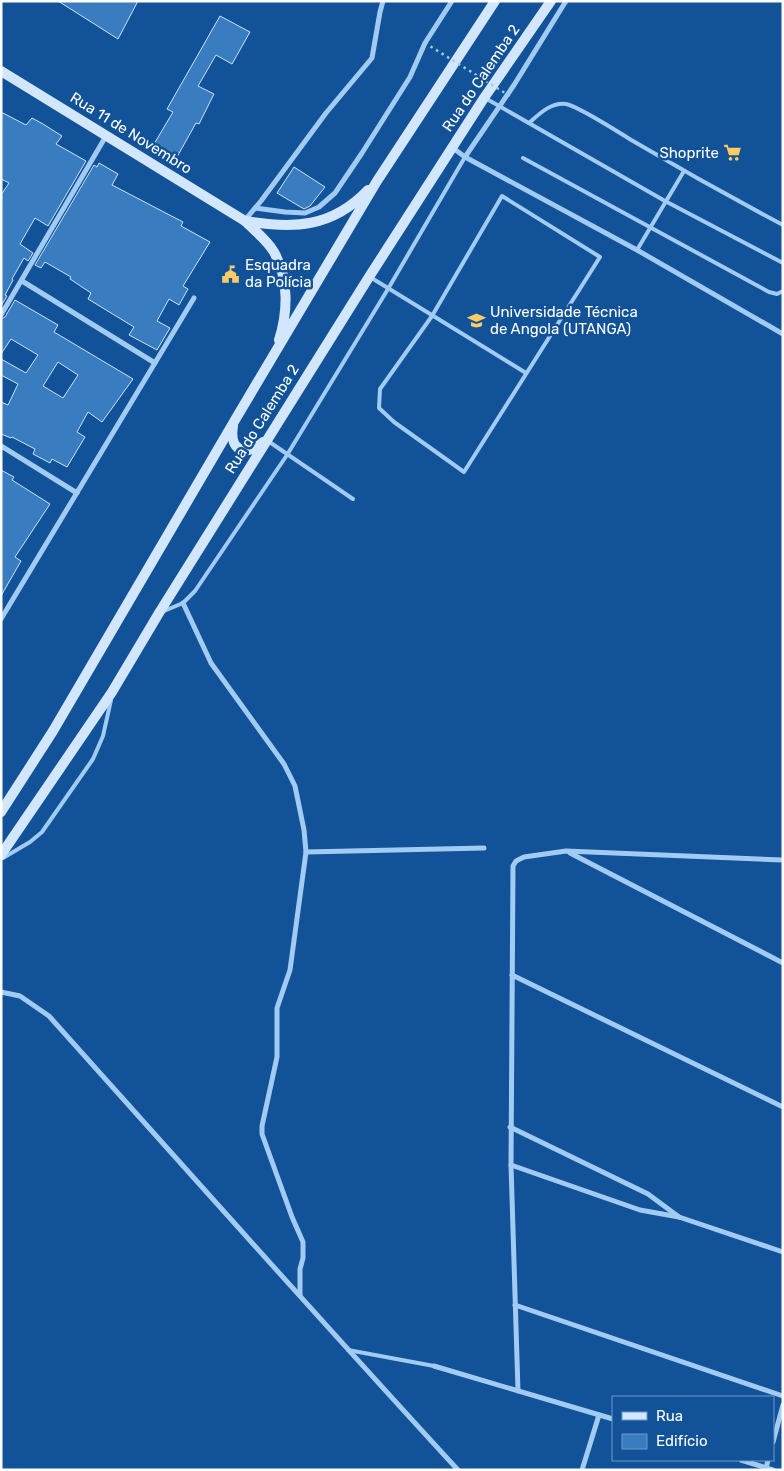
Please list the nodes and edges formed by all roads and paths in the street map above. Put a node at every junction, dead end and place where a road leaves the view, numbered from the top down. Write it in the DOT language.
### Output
graph roads {
  1 [pos="384,1"];
  2 [pos="452,1"];
  3 [pos="495,1"];
  4 [pos="550,1"];
  5 [pos="566,1"];
  6 [pos="425,43"];
  7 [pos="2,72"];
  8 [pos="484,98"];
  9 [pos="513,98"];
  10 [pos="500,106"];
  11 [pos="529,123"];
  12 [pos="106,136"];
  13 [pos="452,148"];
  14 [pos="465,157"];
  15 [pos="523,158"];
  16 [pos="684,171"];
  17 [pos="378,181"];
  18 [pos="665,201"];
  19 [pos="255,208"];
  20 [pos="244,221"];
  21 [pos="783,225"];
  22 [pos="650,227"];
  23 [pos="637,250"];
  24 [pos="783,263"];
  25 [pos="369,277"];
  26 [pos="22,281"];
  27 [pos="388,289"];
  28 [pos="783,291"];
  29 [pos="194,298"];
  30 [pos="1,315"];
  31 [pos="432,316"];
  32 [pos="783,334"];
  33 [pos="272,359"];
  34 [pos="155,363"];
  35 [pos="526,373"];
  36 [pos="235,420"];
  37 [pos="266,440"];
  38 [pos="1,446"];
  39 [pos="288,455"];
  40 [pos="77,493"];
  41 [pos="353,499"];
  42 [pos="183,603"];
  43 [pos="159,612"];
  44 [pos="1,618"];
  45 [pos="112,692"];
  46 [pos="1,812"];
  47 [pos="484,848"];
  48 [pos="566,851"];
  49 [pos="306,852"];
  50 [pos="1,855"];
  51 [pos="1,859"];
  52 [pos="783,860"];
  53 [pos="783,963"];
  54 [pos="512,975"];
  55 [pos="1,992"];
  56 [pos="783,1107"];
  57 [pos="510,1127"];
  58 [pos="511,1165"];
  59 [pos="679,1217"];
  60 [pos="783,1252"];
  61 [pos="300,1295"];
  62 [pos="515,1305"];
  63 [pos="348,1350"];
  64 [pos="434,1366"];
  65 [pos="518,1391"];
  66 [pos="783,1396"];
  67 [pos="783,1405"];
  68 [pos="599,1414"];
  69 [pos="612,1419"];
  70 [pos="774,1438"];
  71 [pos="744,1461"];
  72 [pos="768,1461"];
  73 [pos="766,1468"];
  74 [pos="458,1470"];
  75 [pos="582,1470"];
  76 [pos="773,1470"];
  1 -- 19 [label="street"];
  2 -- 6 [label="street"];
  3 -- 17 [label="main road, Rua do Calemba 2"];
  4 -- 8 [label="main road, Rua do Calemba 2"];
  5 -- 10 [label="street"];
  6 -- 9 [label="path, bridge"];
  6 -- 19 [label="street"];
  7 -- 12 [label="main road, Rua 11 de Novembro"];
  8 -- 10 [label="lane"];
  8 -- 13 [label="main road, Rua do Calemba 2"];
  10 -- 11 [label="lane"];
  10 -- 14 [label="street"];
  11 -- 16 [label="lane"];
  11 -- 18 [label="lane"];
  12 -- 20 [label="main road, Rua 11 de Novembro"];
  12 -- 26 [label="street"];
  13 -- 14 [label="street"];
  13 -- 25 [label="main road, Rua do Calemba 2"];
  14 -- 23 [label="street"];
  14 -- 27 [label="lane"];
  15 -- 22 [label="lane"];
  16 -- 18 [label="lane"];
  16 -- 21 [label="lane"];
  17 -- 20 [label="main road"];
  17 -- 33 [label="main road, Rua do Calemba 2"];
  18 -- 22 [label="lane"];
  18 -- 24 [label="lane"];
  19 -- 20 [label="street"];
  20 -- 33 [label="main road"];
  22 -- 23 [label="lane"];
  22 -- 28 [label="lane"];
  23 -- 32 [label="street"];
  25 -- 27 [label="lane"];
  25 -- 37 [label="main road, Rua do Calemba 2"];
  26 -- 30 [label="street"];
  26 -- 34 [label="street"];
  27 -- 31 [label="lane"];
  27 -- 39 [label="lane"];
  29 -- 34 [label="street"];
  31 -- 35 [label="lane"];
  31 -- 35 [label="lane"];
  31 -- 35 [label="lane"];
  33 -- 36 [label="main road, Rua do Calemba 2"];
  34 -- 40 [label="street"];
  36 -- 37 [label="main road"];
  36 -- 46 [label="main road, Rua do Calemba 2"];
  37 -- 39 [label="lane"];
  37 -- 43 [label="main road, Rua do Calemba 2"];
  38 -- 40 [label="street"];
  39 -- 41 [label="lane"];
  39 -- 42 [label="lane"];
  40 -- 44 [label="street"];
  42 -- 43 [label="lane"];
  42 -- 49 [label="street"];
  43 -- 45 [label="main road, Rua do Calemba 2"];
  45 -- 50 [label="main road, Rua do Calemba 2"];
  45 -- 51 [label="lane"];
  47 -- 49 [label="street"];
  48 -- 52 [label="street"];
  48 -- 53 [label="street"];
  48 -- 54 [label="street"];
  49 -- 61 [label="street"];
  54 -- 56 [label="street"];
  54 -- 57 [label="street"];
  55 -- 61 [label="street"];
  57 -- 58 [label="street"];
  57 -- 59 [label="street"];
  58 -- 59 [label="street"];
  58 -- 62 [label="street"];
  59 -- 60 [label="street"];
  61 -- 63 [label="street"];
  62 -- 65 [label="street"];
  62 -- 66 [label="street"];
  63 -- 64 [label="lane"];
  63 -- 74 [label="street"];
  64 -- 65 [label="street"];
  65 -- 68 [label="street"];
  67 -- 70 [label="street"];
  68 -- 69 [label="street"];
  68 -- 75 [label="street"];
  71 -- 73 [label="street"];
  72 -- 73 [label="street"];
  73 -- 76 [label="street"];
}
